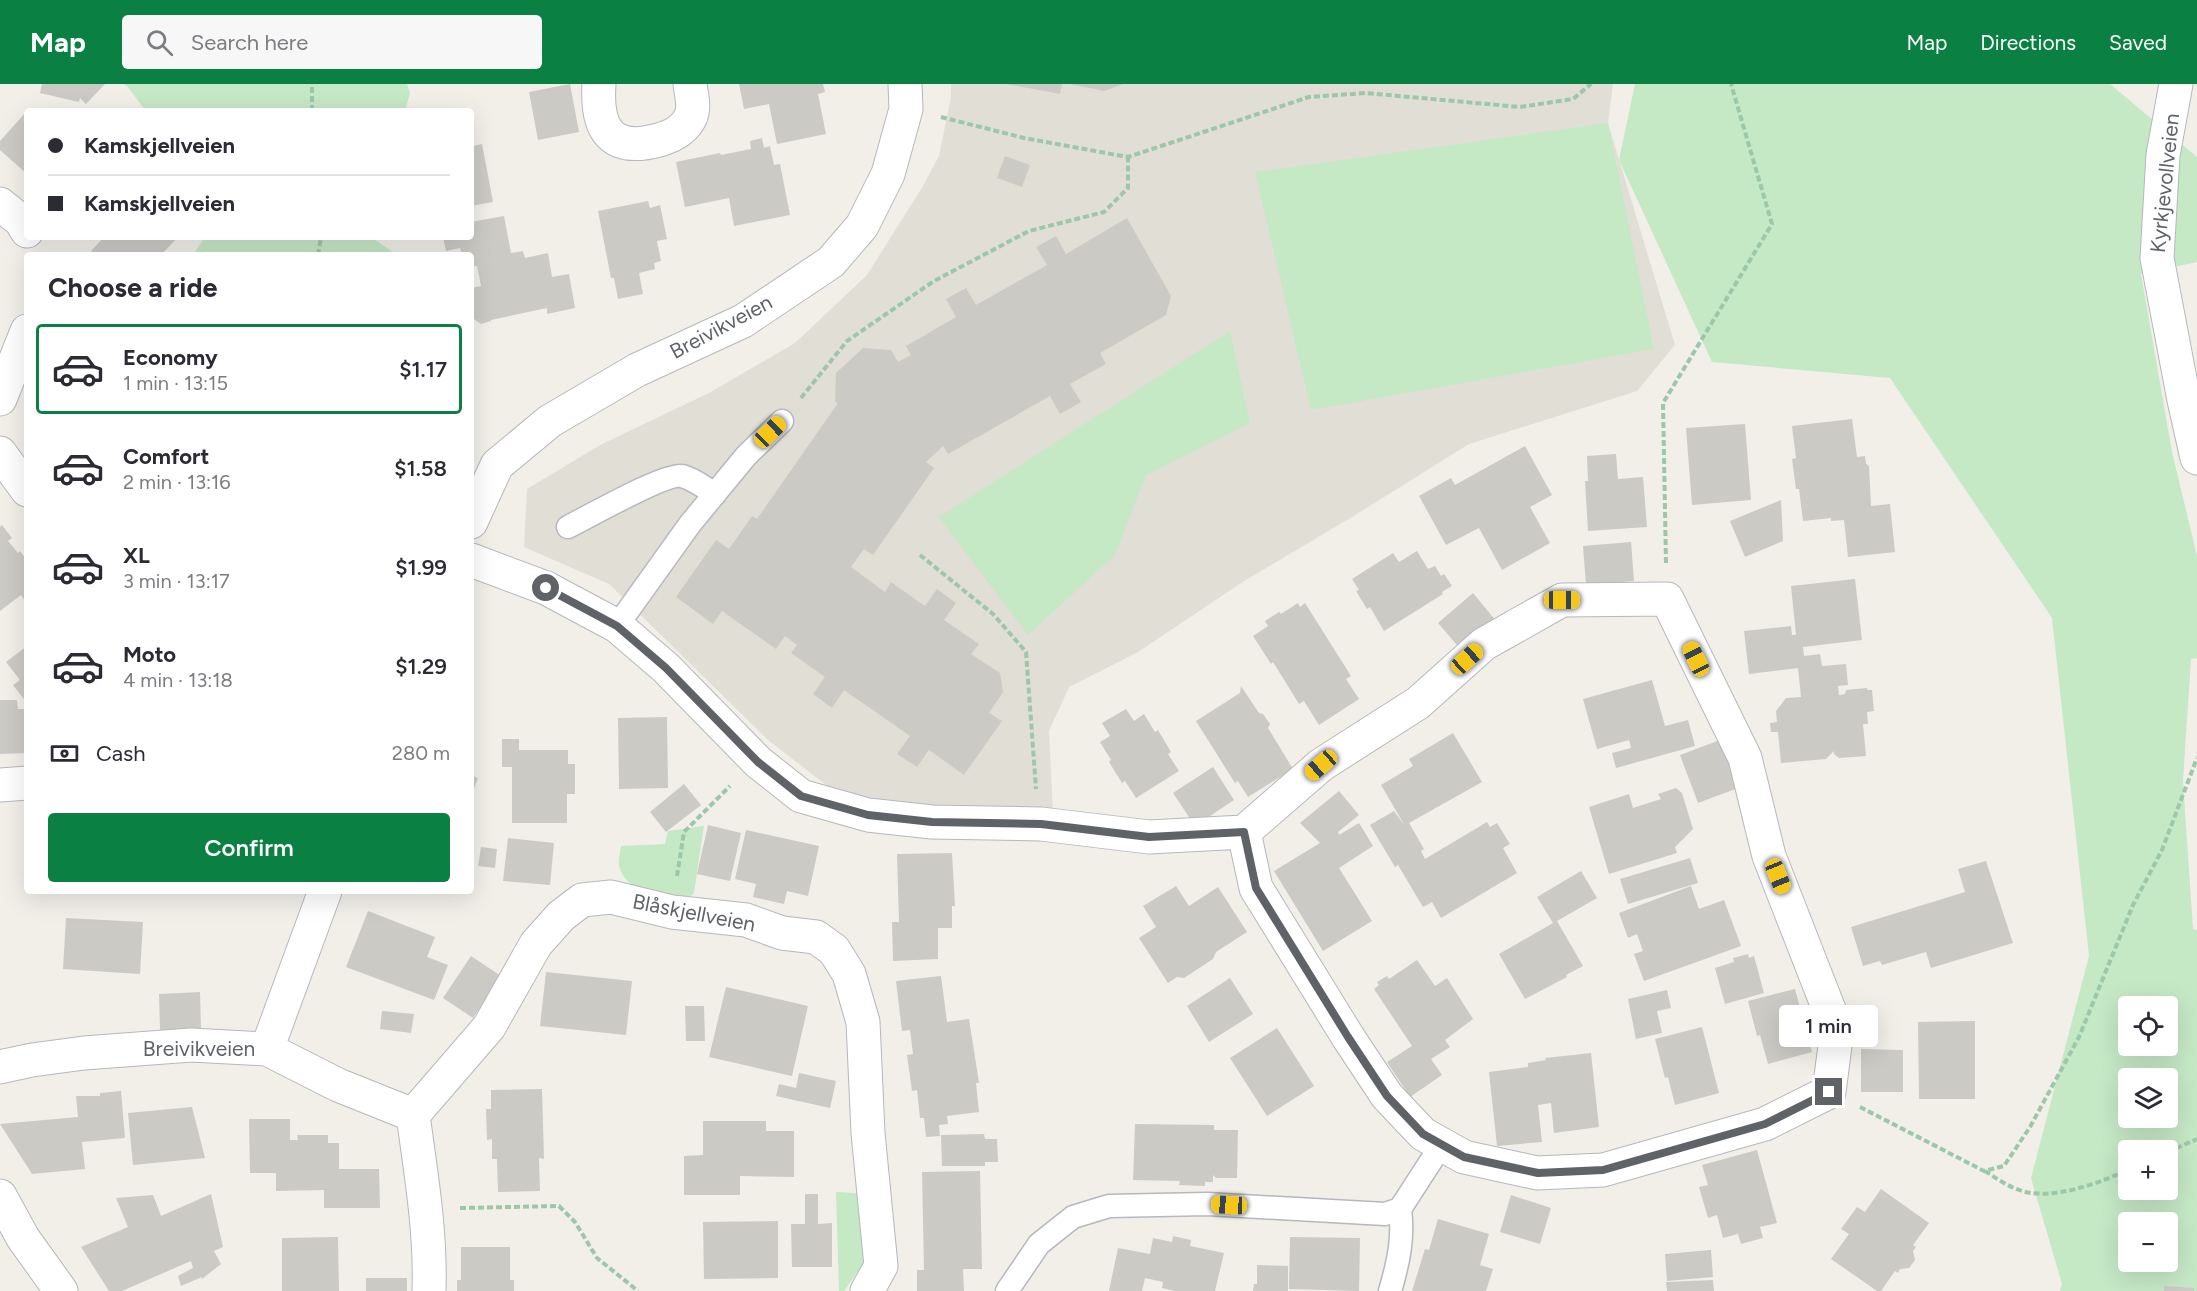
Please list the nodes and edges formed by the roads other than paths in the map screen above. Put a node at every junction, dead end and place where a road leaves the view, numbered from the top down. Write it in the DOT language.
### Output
graph roads {
  1 [pos="599,84"];
  2 [pos="690,84"];
  3 [pos="2176,84"];
  4 [pos="906,96"];
  5 [pos="0,204"];
  6 [pos="24,226"];
  7 [pos="24,339"];
  8 [pos="0,399"];
  9 [pos="782,421"];
  10 [pos="0,453"];
  11 [pos="2197,458"];
  12 [pos="24,486"];
  13 [pos="715,494"];
  14 [pos="474,515"];
  15 [pos="568,526"];
  16 [pos="474,561"];
  17 [pos="617,626"];
  18 [pos="24,783"];
  19 [pos="0,785"];
  20 [pos="1244,832"];
  21 [pos="324,894"];
  22 [pos="267,1049"];
  23 [pos="0,1067"];
  24 [pos="413,1115"];
  25 [pos="1442,1144"];
  26 [pos="0,1196"];
  27 [pos="1400,1209"];
  28 [pos="61,1291"];
  29 [pos="429,1291"];
  30 [pos="867,1291"];
  31 [pos="1007,1291"];
  32 [pos="1390,1291"];
  1 -- 2 [label="street"];
  3 -- 11 [label="street, Kyrkjevollveien"];
  4 -- 14 [label="street, Breivikveien"];
  5 -- 6 [label="street"];
  7 -- 8 [label="street"];
  9 -- 13 [label="lane"];
  10 -- 12 [label="street"];
  13 -- 15 [label="lane"];
  13 -- 17 [label="lane"];
  16 -- 17 [label="street"];
  17 -- 20 [label="street"];
  18 -- 19 [label="street"];
  20 -- 25 [label="street"];
  20 -- 25 [label="street"];
  21 -- 22 [label="street, Breivikveien"];
  22 -- 23 [label="street, Breivikveien"];
  22 -- 24 [label="street"];
  24 -- 29 [label="street"];
  24 -- 30 [label="street, Blåskjellveien"];
  25 -- 27 [label="lane"];
  26 -- 28 [label="street"];
  27 -- 31 [label="lane"];
  27 -- 32 [label="lane"];
}
